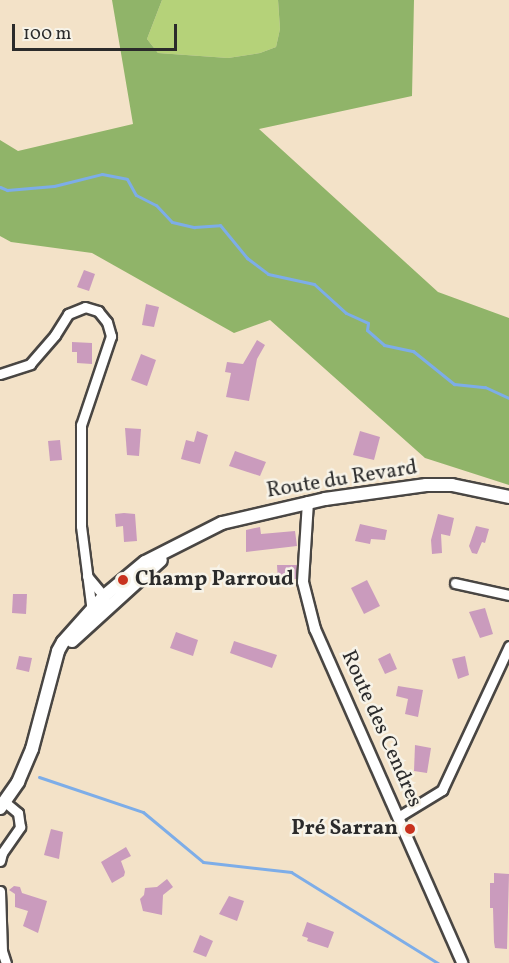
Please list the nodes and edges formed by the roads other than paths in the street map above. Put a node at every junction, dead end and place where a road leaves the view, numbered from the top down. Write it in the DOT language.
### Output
graph roads {
  1 [pos="0,374"];
  2 [pos="509,497"];
  3 [pos="308,502"];
  4 [pos="185,540"];
  5 [pos="87,576"];
  6 [pos="455,583"];
  7 [pos="509,595"];
  8 [pos="104,596"];
  9 [pos="98,608"];
  10 [pos="509,646"];
  11 [pos="3,805"];
  12 [pos="398,817"];
  13 [pos="0,861"];
  14 [pos="0,891"];
  15 [pos="6,963"];
  16 [pos="462,963"];
  1 -- 5 [label="street"];
  2 -- 3 [label="main road, Route du Revard"];
  3 -- 4 [label="main road, Route du Revard"];
  3 -- 12 [label="street, Route des Cendres"];
  4 -- 8 [label="main road, Route du Revard"];
  4 -- 9 [label="main road, Route du Revard"];
  5 -- 8 [label="street"];
  5 -- 9 [label="street"];
  6 -- 7 [label="street"];
  8 -- 9 [label="main road, Route du Revard"];
  9 -- 11 [label="main road, Route du Revard"];
  10 -- 12 [label="street"];
  11 -- 13 [label="street"];
  12 -- 16 [label="street, Route des Cendres"];
  14 -- 15 [label="street"];
}
